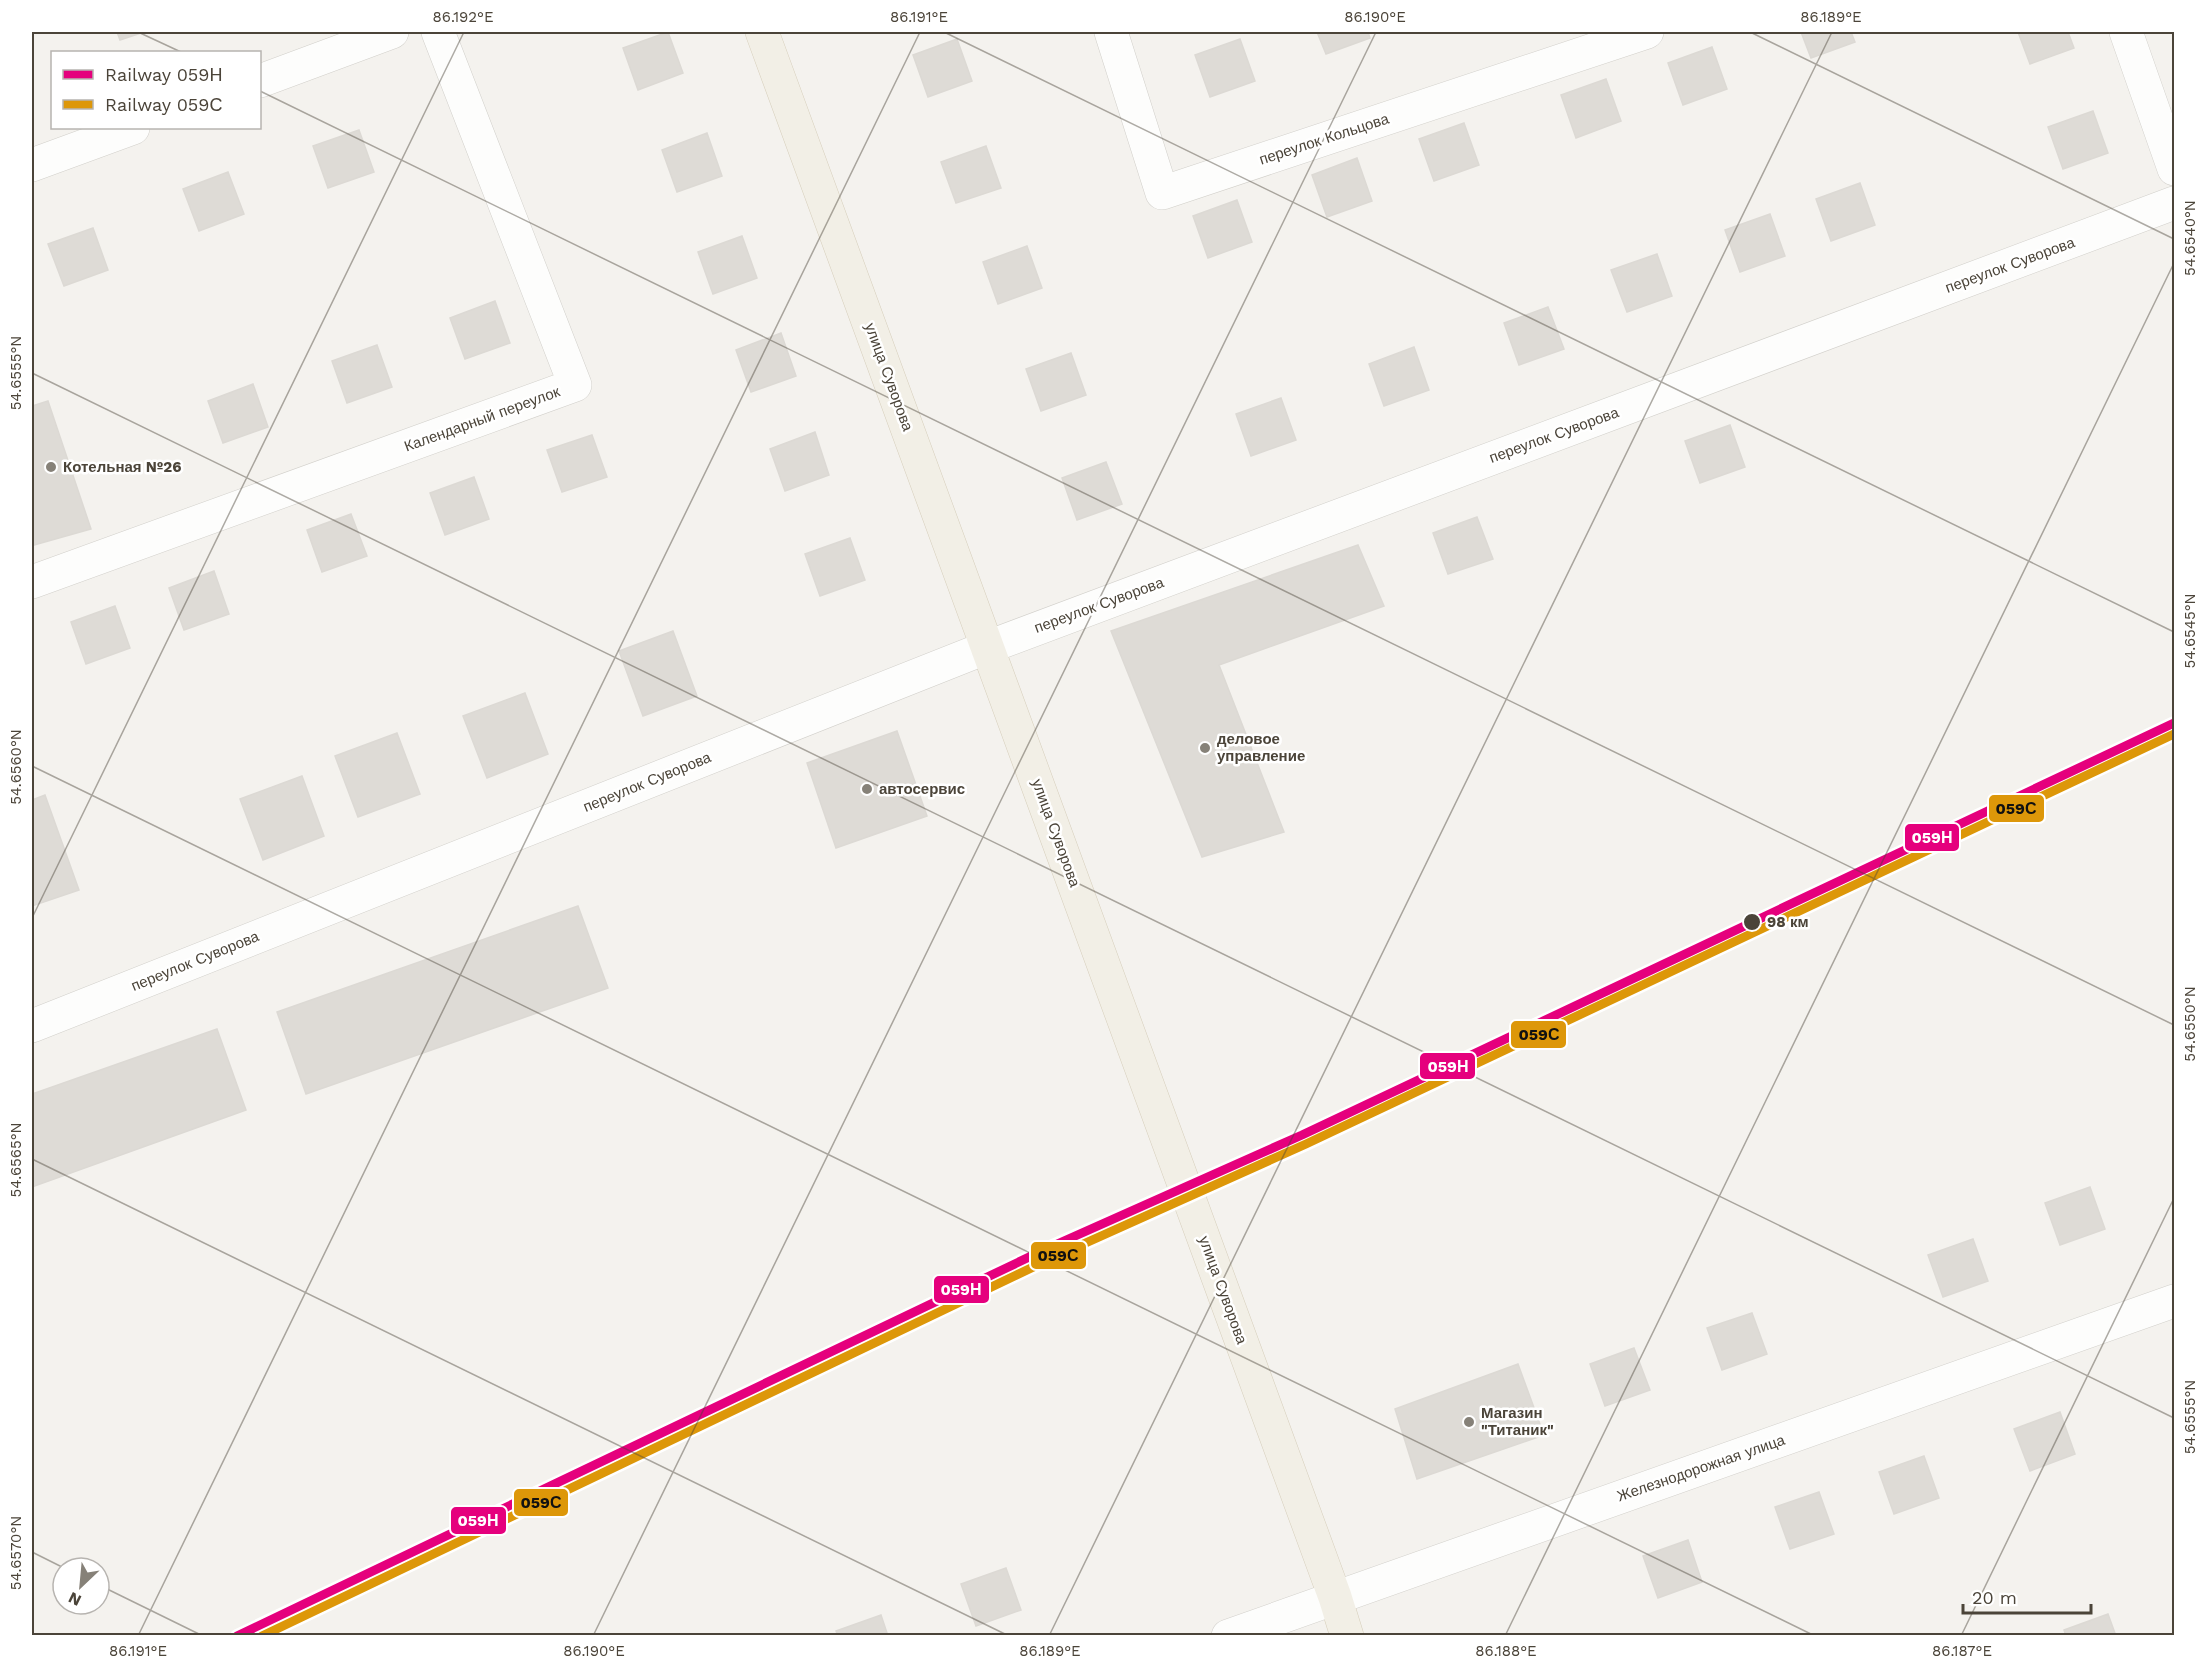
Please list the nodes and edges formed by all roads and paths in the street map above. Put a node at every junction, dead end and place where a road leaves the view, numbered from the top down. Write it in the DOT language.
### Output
graph roads {
  1 [pos="392,32"];
  2 [pos="438,32"];
  3 [pos="762,32"];
  4 [pos="1111,32"];
  5 [pos="1647,32"];
  6 [pos="2126,32"];
  7 [pos="261,81"];
  8 [pos="130,129"];
  9 [pos="32,165"];
  10 [pos="2175,169"];
  11 [pos="2175,203"];
  12 [pos="32,582"];
  13 [pos="988,646"];
  14 [pos="32,1026"];
  15 [pos="2175,1301"];
  16 [pos="1335,1597"];
  17 [pos="1228,1635"];
  18 [pos="1347,1635"];
  1 -- 7 [label="street"];
  2 -- 12 [label="street, Календарный переулок"];
  3 -- 13 [label="main road, улица Суворова"];
  4 -- 5 [label="street, переулок Кольцова"];
  6 -- 10 [label="street"];
  8 -- 9 [label="street"];
  11 -- 13 [label="street, переулок Суворова"];
  13 -- 14 [label="street, переулок Суворова"];
  13 -- 16 [label="main road, улица Суворова"];
  15 -- 16 [label="street, Железнодорожная улица"];
  16 -- 17 [label="street, Железнодорожная улица"];
  16 -- 18 [label="main road, улица Суворова"];
}
